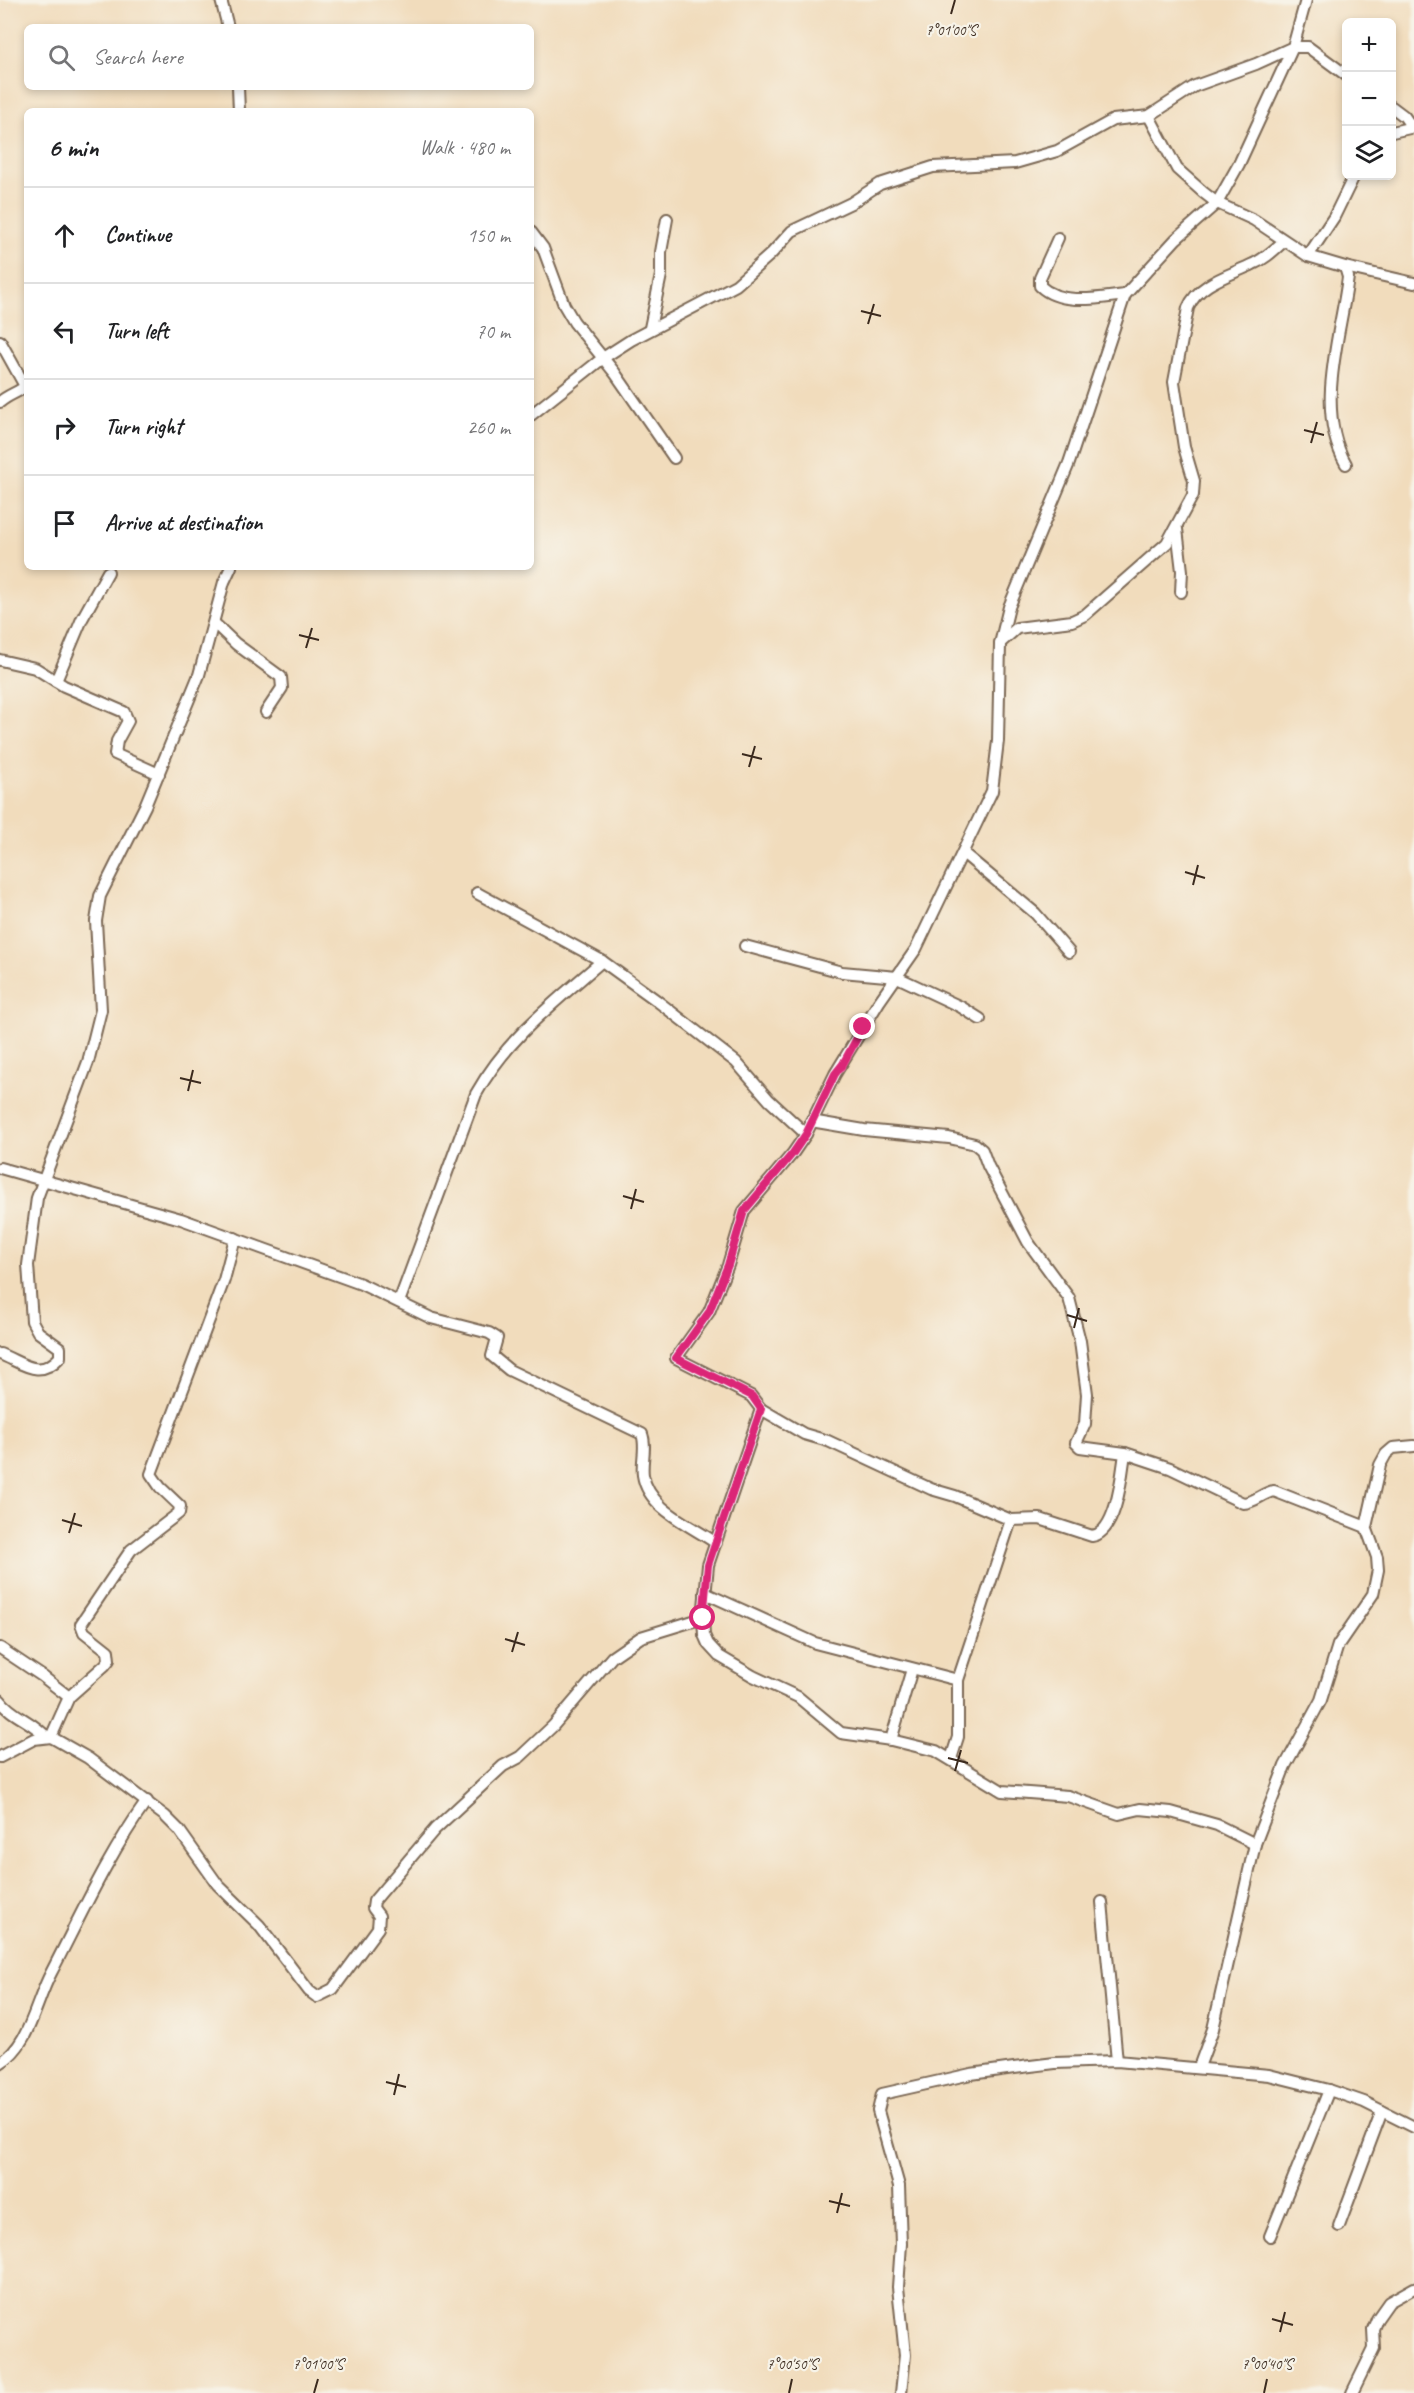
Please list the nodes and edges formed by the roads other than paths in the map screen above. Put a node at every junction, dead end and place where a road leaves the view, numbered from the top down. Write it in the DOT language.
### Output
graph roads {
  1 [pos="221,0"];
  2 [pos="1306,0"];
  3 [pos="227,24"];
  4 [pos="1293,47"];
  5 [pos="1343,72"];
  6 [pos="238,90"];
  7 [pos="238,108"];
  8 [pos="1396,110"];
  9 [pos="1149,116"];
  10 [pos="1412,126"];
  11 [pos="1396,131"];
  12 [pos="1352,180"];
  13 [pos="1217,203"];
  14 [pos="667,219"];
  15 [pos="534,236"];
  16 [pos="1058,238"];
  17 [pos="1284,241"];
  18 [pos="1308,256"];
  19 [pos="1345,267"];
  20 [pos="1414,283"];
  21 [pos="1125,294"];
  22 [pos="650,328"];
  23 [pos="0,341"];
  24 [pos="603,358"];
  25 [pos="24,389"];
  26 [pos="24,391"];
  27 [pos="0,402"];
  28 [pos="534,413"];
  29 [pos="674,458"];
  30 [pos="1346,464"];
  31 [pos="1177,529"];
  32 [pos="230,570"];
  33 [pos="108,572"];
  34 [pos="1181,592"];
  35 [pos="214,623"];
  36 [pos="1000,644"];
  37 [pos="0,660"];
  38 [pos="56,681"];
  39 [pos="266,712"];
  40 [pos="159,774"];
  41 [pos="963,853"];
  42 [pos="477,893"];
  43 [pos="745,946"];
  44 [pos="1069,952"];
  45 [pos="602,962"];
  46 [pos="897,977"];
  47 [pos="980,1019"];
  48 [pos="812,1121"];
  49 [pos="806,1134"];
  50 [pos="0,1168"];
  51 [pos="43,1180"];
  52 [pos="235,1238"];
  53 [pos="399,1302"];
  54 [pos="0,1353"];
  55 [pos="761,1409"];
  56 [pos="1414,1446"];
  57 [pos="1125,1453"];
  58 [pos="1011,1520"];
  59 [pos="1366,1527"];
  60 [pos="716,1543"];
  61 [pos="705,1593"];
  62 [pos="703,1618"];
  63 [pos="0,1648"];
  64 [pos="912,1669"];
  65 [pos="958,1680"];
  66 [pos="69,1697"];
  67 [pos="0,1700"];
  68 [pos="49,1737"];
  69 [pos="891,1740"];
  70 [pos="0,1757"];
  71 [pos="951,1759"];
  72 [pos="147,1801"];
  73 [pos="1255,1844"];
  74 [pos="1102,1902"];
  75 [pos="1117,2061"];
  76 [pos="0,2063"];
  77 [pos="1199,2067"];
  78 [pos="1329,2090"];
  79 [pos="1382,2111"];
  80 [pos="1414,2127"];
  81 [pos="1340,2226"];
  82 [pos="1270,2235"];
  83 [pos="1414,2288"];
  84 [pos="901,2393"];
  85 [pos="1352,2393"];
  1 -- 3 [label="street"];
  2 -- 4 [label="street"];
  4 -- 5 [label="street"];
  4 -- 9 [label="street"];
  4 -- 13 [label="street"];
  6 -- 7 [label="street"];
  8 -- 10 [label="street"];
  9 -- 13 [label="street"];
  9 -- 22 [label="street"];
  10 -- 11 [label="street"];
  12 -- 18 [label="street"];
  13 -- 17 [label="street"];
  13 -- 21 [label="street"];
  14 -- 22 [label="street"];
  15 -- 24 [label="street"];
  16 -- 21 [label="street"];
  17 -- 18 [label="street"];
  17 -- 31 [label="street"];
  18 -- 19 [label="street"];
  19 -- 20 [label="street"];
  19 -- 30 [label="street"];
  21 -- 36 [label="street"];
  22 -- 24 [label="street"];
  23 -- 25 [label="street"];
  24 -- 28 [label="street"];
  24 -- 29 [label="street"];
  26 -- 27 [label="street"];
  31 -- 34 [label="street"];
  31 -- 36 [label="street"];
  32 -- 35 [label="street"];
  33 -- 38 [label="street"];
  35 -- 39 [label="street"];
  35 -- 40 [label="street"];
  36 -- 41 [label="street"];
  37 -- 38 [label="street"];
  38 -- 40 [label="street"];
  40 -- 51 [label="street"];
  41 -- 44 [label="street"];
  41 -- 46 [label="street"];
  42 -- 45 [label="street"];
  43 -- 46 [label="street"];
  45 -- 49 [label="street"];
  45 -- 53 [label="street"];
  46 -- 47 [label="street"];
  46 -- 48 [label="street"];
  48 -- 49 [label="street"];
  48 -- 57 [label="street"];
  49 -- 55 [label="street"];
  50 -- 51 [label="street"];
  51 -- 52 [label="street"];
  51 -- 54 [label="street"];
  52 -- 53 [label="street"];
  52 -- 66 [label="street"];
  53 -- 60 [label="street"];
  55 -- 58 [label="street"];
  55 -- 60 [label="street"];
  56 -- 59 [label="street"];
  57 -- 58 [label="street"];
  57 -- 59 [label="street"];
  58 -- 65 [label="street"];
  59 -- 73 [label="street"];
  60 -- 61 [label="street"];
  61 -- 62 [label="street"];
  61 -- 64 [label="street"];
  62 -- 69 [label="street"];
  62 -- 72 [label="street"];
  63 -- 66 [label="street"];
  64 -- 65 [label="street"];
  64 -- 69 [label="street"];
  65 -- 71 [label="street"];
  66 -- 68 [label="street"];
  67 -- 68 [label="street"];
  68 -- 70 [label="street"];
  68 -- 72 [label="street"];
  69 -- 71 [label="street"];
  71 -- 73 [label="street"];
  72 -- 76 [label="street"];
  73 -- 77 [label="street"];
  74 -- 75 [label="street"];
  75 -- 77 [label="street"];
  75 -- 84 [label="street"];
  77 -- 78 [label="street"];
  78 -- 79 [label="street"];
  78 -- 82 [label="street"];
  79 -- 80 [label="street"];
  79 -- 81 [label="street"];
  83 -- 85 [label="street"];
}
